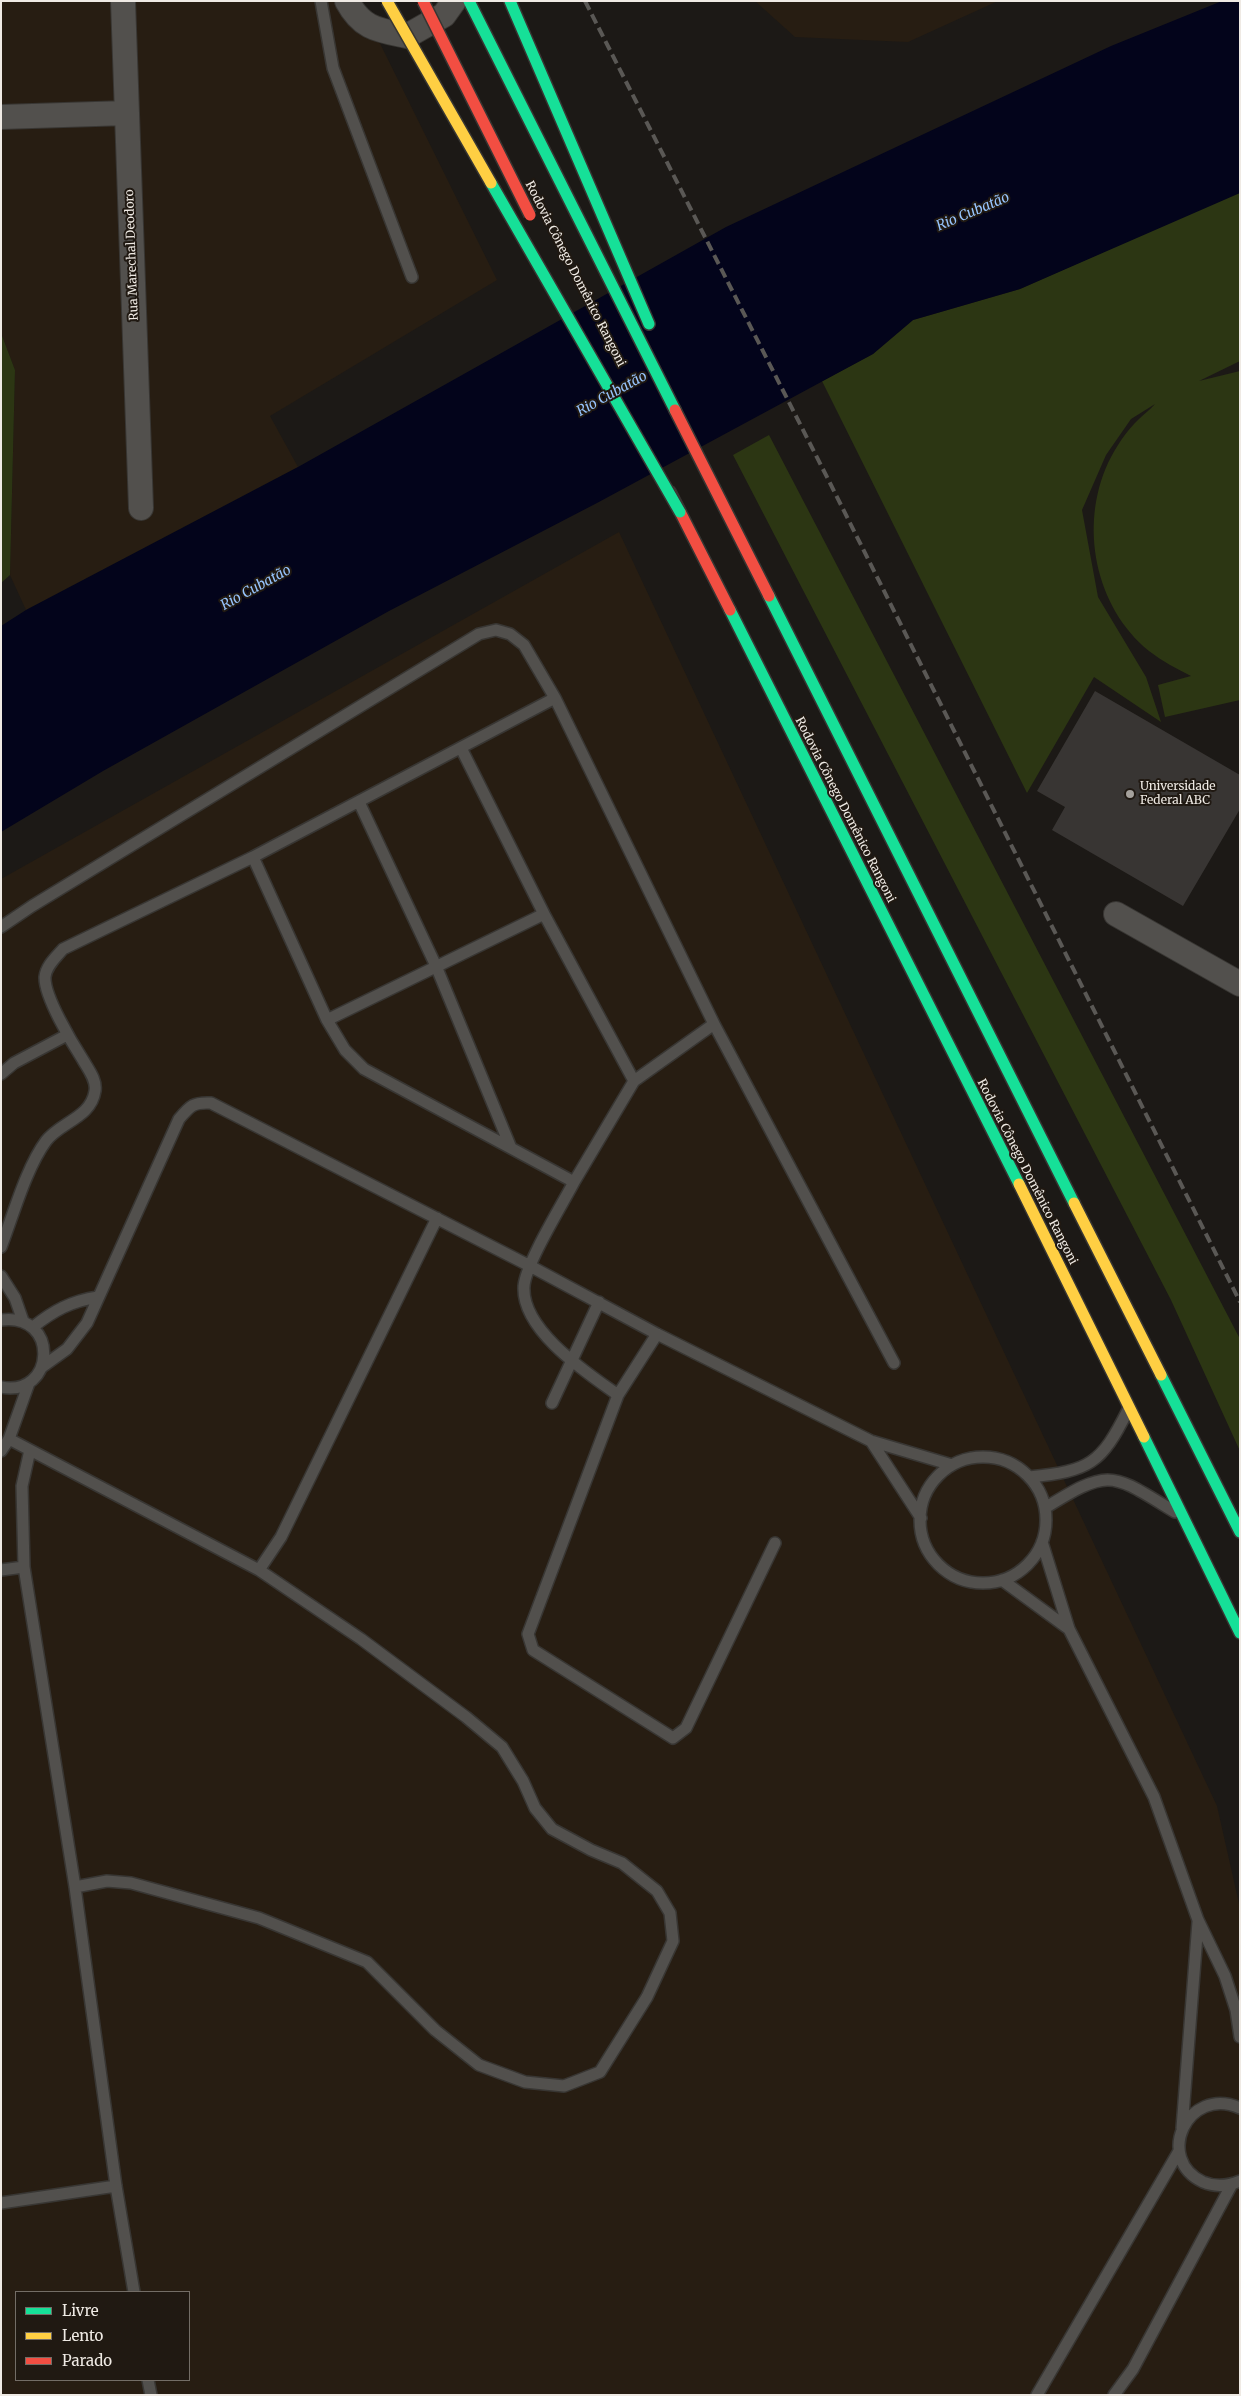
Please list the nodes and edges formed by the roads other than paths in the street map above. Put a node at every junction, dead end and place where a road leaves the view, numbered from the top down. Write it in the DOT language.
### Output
graph roads {
  1 [pos="123,1"];
  2 [pos="321,1"];
  3 [pos="347,1"];
  4 [pos="387,1"];
  5 [pos="423,1"];
  6 [pos="454,1"];
  7 [pos="469,1"];
  8 [pos="510,1"];
  9 [pos="127,113"];
  10 [pos="1,117"];
  11 [pos="534,223"];
  12 [pos="412,277"];
  13 [pos="574,302"];
  14 [pos="652,331"];
  15 [pos="663,359"];
  16 [pos="710,479"];
  17 [pos="141,508"];
  18 [pos="680,512"];
  19 [pos="556,698"];
  20 [pos="461,748"];
  21 [pos="359,802"];
  22 [pos="252,857"];
  23 [pos="544,914"];
  24 [pos="1116,914"];
  25 [pos="1,927"];
  26 [pos="436,966"];
  27 [pos="1240,984"];
  28 [pos="327,1020"];
  29 [pos="714,1024"];
  30 [pos="67,1035"];
  31 [pos="1,1074"];
  32 [pos="634,1081"];
  33 [pos="511,1148"];
  34 [pos="574,1182"];
  35 [pos="437,1218"];
  36 [pos="1,1247"];
  37 [pos="530,1266"];
  38 [pos="1,1276"];
  39 [pos="98,1297"];
  40 [pos="599,1302"];
  41 [pos="1,1320"];
  42 [pos="28,1324"];
  43 [pos="657,1334"];
  44 [pos="570,1362"];
  45 [pos="894,1363"];
  46 [pos="42,1367"];
  47 [pos="29,1383"];
  48 [pos="1,1387"];
  49 [pos="618,1396"];
  50 [pos="552,1402"];
  51 [pos="1129,1408"];
  52 [pos="9,1439"];
  53 [pos="871,1441"];
  54 [pos="30,1450"];
  55 [pos="1,1451"];
  56 [pos="952,1465"];
  57 [pos="1029,1476"];
  58 [pos="1045,1508"];
  59 [pos="1183,1517"];
  60 [pos="921,1518"];
  61 [pos="1240,1532"];
  62 [pos="1042,1542"];
  63 [pos="776,1543"];
  64 [pos="24,1566"];
  65 [pos="1,1570"];
  66 [pos="259,1570"];
  67 [pos="1002,1580"];
  68 [pos="1069,1629"];
  69 [pos="1240,1633"];
  70 [pos="75,1887"];
  71 [pos="1198,1920"];
  72 [pos="1240,2037"];
  73 [pos="1240,2108"];
  74 [pos="1182,2128"];
  75 [pos="1179,2151"];
  76 [pos="1236,2182"];
  77 [pos="116,2186"];
  78 [pos="1,2203"];
  79 [pos="134,2291"];
  80 [pos="148,2381"];
  81 [pos="151,2395"];
  82 [pos="1037,2395"];
  83 [pos="1114,2395"];
  1 -- 9 [label="street, Rua Marechal Deodoro"];
  2 -- 12 [label="lane"];
  3 -- 6 [label="street"];
  4 -- 18 [label="highway, bridge"];
  5 -- 11 [label="highway, Rodovia Cônego Domênico Rangoni, bridge"];
  7 -- 16 [label="highway"];
  8 -- 14 [label="highway"];
  9 -- 10 [label="street"];
  9 -- 17 [label="street, Rua Marechal Deodoro"];
  13 -- 18 [label="highway, Rodovia Cônego Domênico Rangoni, bridge"];
  15 -- 16 [label="highway"];
  16 -- 61 [label="highway"];
  18 -- 51 [label="highway, Rodovia Cônego Domênico Rangoni"];
  19 -- 20 [label="lane"];
  19 -- 25 [label="lane"];
  19 -- 29 [label="lane"];
  20 -- 21 [label="lane"];
  20 -- 23 [label="lane"];
  21 -- 22 [label="lane"];
  21 -- 26 [label="lane"];
  22 -- 28 [label="lane"];
  22 -- 30 [label="lane"];
  23 -- 26 [label="lane"];
  23 -- 32 [label="lane"];
  24 -- 27 [label="street"];
  26 -- 28 [label="lane"];
  26 -- 33 [label="lane"];
  28 -- 33 [label="lane"];
  29 -- 32 [label="lane"];
  29 -- 45 [label="lane"];
  30 -- 31 [label="lane"];
  30 -- 36 [label="lane"];
  32 -- 34 [label="lane"];
  33 -- 34 [label="lane"];
  34 -- 37 [label="lane"];
  35 -- 37 [label="lane"];
  35 -- 39 [label="lane"];
  35 -- 66 [label="lane"];
  37 -- 40 [label="lane"];
  37 -- 44 [label="lane"];
  38 -- 42 [label="lane"];
  39 -- 42 [label="lane"];
  39 -- 46 [label="lane"];
  40 -- 43 [label="lane"];
  40 -- 44 [label="lane"];
  41 -- 42 [label="lane"];
  42 -- 46 [label="lane"];
  43 -- 49 [label="lane"];
  43 -- 53 [label="lane"];
  44 -- 49 [label="lane"];
  44 -- 50 [label="lane"];
  46 -- 47 [label="lane"];
  47 -- 48 [label="lane"];
  47 -- 52 [label="lane"];
  49 -- 63 [label="lane"];
  51 -- 57 [label="lane"];
  51 -- 59 [label="highway, Rodovia Cônego Domênico Rangoni"];
  52 -- 54 [label="lane"];
  52 -- 55 [label="lane"];
  53 -- 56 [label="lane"];
  53 -- 60 [label="lane"];
  54 -- 64 [label="lane"];
  54 -- 66 [label="lane"];
  56 -- 57 [label="lane"];
  56 -- 60 [label="lane"];
  57 -- 58 [label="lane"];
  58 -- 59 [label="lane"];
  58 -- 62 [label="lane"];
  59 -- 69 [label="highway, Rodovia Cônego Domênico Rangoni"];
  60 -- 67 [label="lane"];
  62 -- 67 [label="lane"];
  62 -- 68 [label="lane"];
  64 -- 65 [label="lane"];
  64 -- 70 [label="lane"];
  66 -- 70 [label="lane"];
  67 -- 68 [label="lane"];
  68 -- 71 [label="lane"];
  70 -- 77 [label="lane"];
  71 -- 72 [label="lane"];
  71 -- 74 [label="lane"];
  73 -- 74 [label="lane"];
  74 -- 75 [label="lane"];
  75 -- 76 [label="lane"];
  75 -- 82 [label="lane"];
  76 -- 83 [label="lane"];
  77 -- 78 [label="lane"];
  77 -- 79 [label="lane"];
  80 -- 81 [label="lane"];
}
